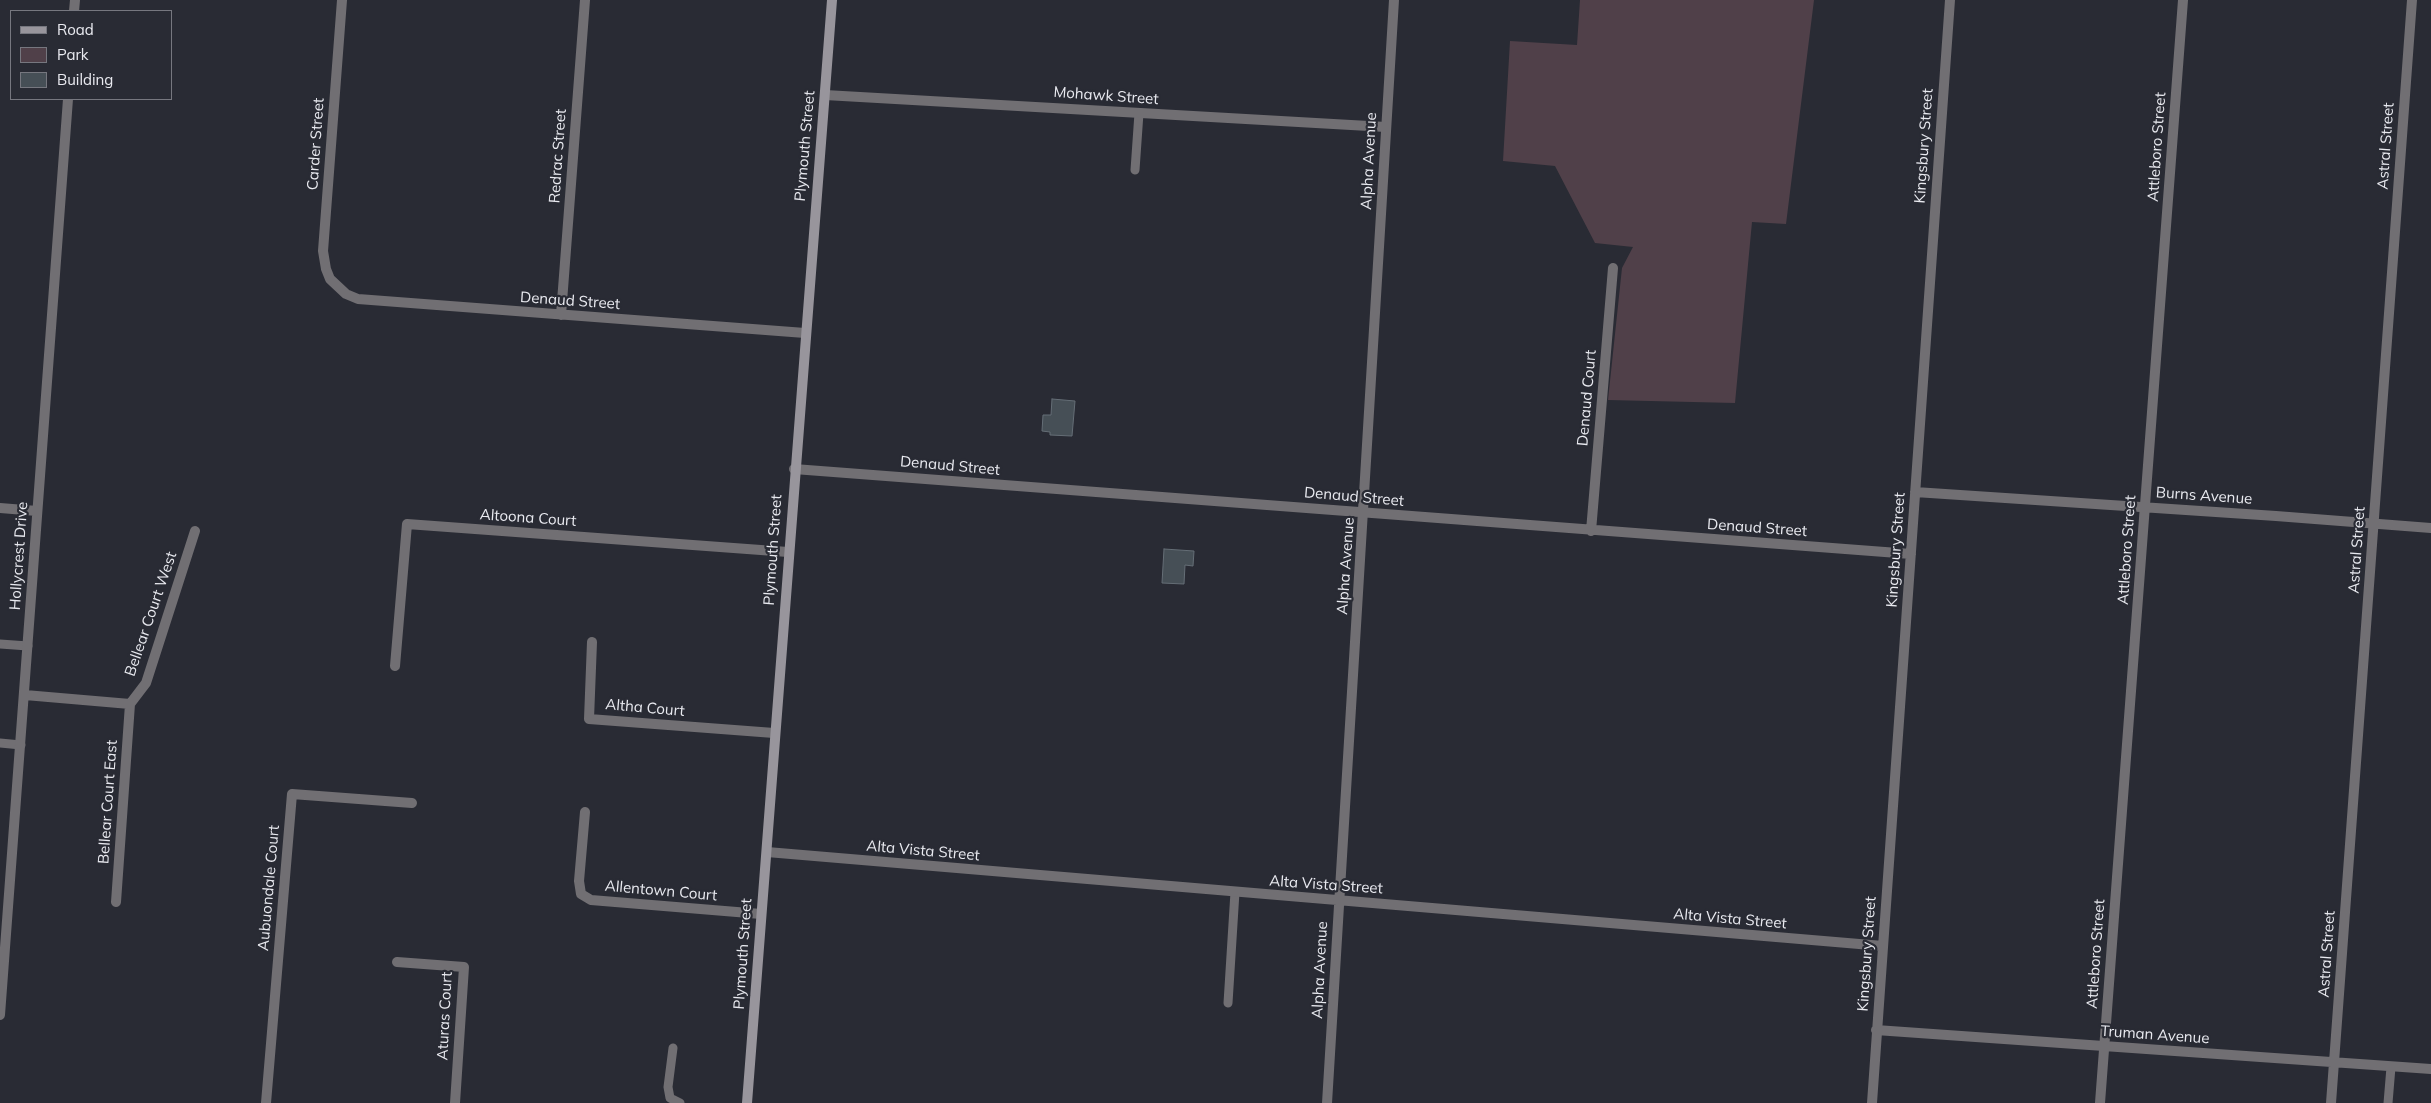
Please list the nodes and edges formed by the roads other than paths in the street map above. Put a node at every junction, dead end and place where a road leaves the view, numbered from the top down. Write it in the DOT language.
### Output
graph roads {
  1 [pos="342,0"];
  2 [pos="585,0"];
  3 [pos="832,0"];
  4 [pos="1394,0"];
  5 [pos="1950,0"];
  6 [pos="2183,0"];
  7 [pos="2412,0"];
  8 [pos="825,95"];
  9 [pos="68,100"];
  10 [pos="1139,113"];
  11 [pos="1386,127"];
  12 [pos="1135,170"];
  13 [pos="1613,268"];
  14 [pos="337,288"];
  15 [pos="561,315"];
  16 [pos="805,333"];
  17 [pos="794,469"];
  18 [pos="1915,492"];
  19 [pos="2145,507"];
  20 [pos="0,508"];
  21 [pos="37,511"];
  22 [pos="1364,512"];
  23 [pos="2374,524"];
  24 [pos="2431,528"];
  25 [pos="195,531"];
  26 [pos="1591,531"];
  27 [pos="788,552"];
  28 [pos="1911,554"];
  29 [pos="592,642"];
  30 [pos="0,644"];
  31 [pos="28,646"];
  32 [pos="395,666"];
  33 [pos="25,695"];
  34 [pos="130,704"];
  35 [pos="774,733"];
  36 [pos="0,744"];
  37 [pos="21,745"];
  38 [pos="412,803"];
  39 [pos="585,812"];
  40 [pos="767,852"];
  41 [pos="5,877"];
  42 [pos="1235,892"];
  43 [pos="1339,901"];
  44 [pos="116,902"];
  45 [pos="761,914"];
  46 [pos="1883,946"];
  47 [pos="397,962"];
  48 [pos="1228,1003"];
  49 [pos="0,1015"];
  50 [pos="1876,1030"];
  51 [pos="2104,1046"];
  52 [pos="673,1048"];
  53 [pos="2334,1064"];
  54 [pos="2391,1067"];
  55 [pos="2431,1070"];
  56 [pos="266,1103"];
  57 [pos="454,1103"];
  58 [pos="680,1103"];
  59 [pos="747,1103"];
  60 [pos="1327,1103"];
  61 [pos="1872,1103"];
  62 [pos="2100,1103"];
  63 [pos="2331,1103"];
  64 [pos="2388,1103"];
  1 -- 14 [label="street, Carder Street"];
  2 -- 15 [label="street, Redrac Street"];
  3 -- 8 [label="street, Plymouth Street"];
  4 -- 11 [label="street, Alpha Avenue"];
  5 -- 18 [label="street, Kingsbury Street"];
  6 -- 19 [label="street, Attleboro Street"];
  7 -- 23 [label="street, Astral Street"];
  8 -- 10 [label="street, Mohawk Street"];
  8 -- 16 [label="street, Plymouth Street"];
  9 -- 21 [label="street, Hollycrest Drive"];
  10 -- 11 [label="street, Mohawk Street"];
  10 -- 12 [label="lane"];
  11 -- 22 [label="street, Alpha Avenue"];
  13 -- 26 [label="street, Denaud Court"];
  14 -- 15 [label="street, Denaud Street"];
  15 -- 16 [label="street, Denaud Street"];
  16 -- 17 [label="street, Plymouth Street"];
  17 -- 22 [label="street, Denaud Street"];
  17 -- 27 [label="street, Plymouth Street"];
  18 -- 19 [label="street, Burns Avenue"];
  18 -- 28 [label="street, Kingsbury Street"];
  19 -- 23 [label="street, Burns Avenue"];
  19 -- 51 [label="street, Attleboro Street"];
  20 -- 21 [label="street"];
  21 -- 31 [label="street, Hollycrest Drive"];
  22 -- 26 [label="street, Denaud Street"];
  22 -- 43 [label="street, Alpha Avenue"];
  23 -- 24 [label="street, Burns Avenue"];
  23 -- 53 [label="street, Astral Street"];
  25 -- 34 [label="street, Bellear Court West"];
  26 -- 28 [label="street, Denaud Street"];
  27 -- 32 [label="street, Altoona Court"];
  27 -- 35 [label="street, Plymouth Street"];
  28 -- 46 [label="street, Kingsbury Street"];
  29 -- 35 [label="street, Altha Court"];
  30 -- 31 [label="lane"];
  31 -- 33 [label="street, Hollycrest Drive"];
  33 -- 34 [label="street"];
  33 -- 37 [label="street, Hollycrest Drive"];
  34 -- 44 [label="street, Bellear Court East"];
  35 -- 40 [label="street, Plymouth Street"];
  36 -- 37 [label="lane"];
  37 -- 41 [label="street, Hollycrest Drive"];
  38 -- 56 [label="street, Aubuondale Court"];
  39 -- 45 [label="street, Allentown Court"];
  40 -- 42 [label="street, Alta Vista Street"];
  40 -- 45 [label="street, Plymouth Street"];
  41 -- 49 [label="street, Hollycrest Drive"];
  42 -- 43 [label="street, Alta Vista Street"];
  42 -- 48 [label="lane"];
  43 -- 46 [label="street, Alta Vista Street"];
  43 -- 60 [label="street, Alpha Avenue"];
  45 -- 59 [label="street, Plymouth Street"];
  46 -- 50 [label="street, Kingsbury Street"];
  47 -- 57 [label="street, Aturas Court"];
  50 -- 51 [label="street, Truman Avenue"];
  50 -- 61 [label="street, Kingsbury Street"];
  51 -- 53 [label="street, Truman Avenue"];
  51 -- 62 [label="street, Attleboro Street"];
  52 -- 58 [label="lane"];
  53 -- 54 [label="street, Truman Avenue"];
  53 -- 63 [label="street, Astral Street"];
  54 -- 55 [label="street, Truman Avenue"];
  54 -- 64 [label="lane"];
}
